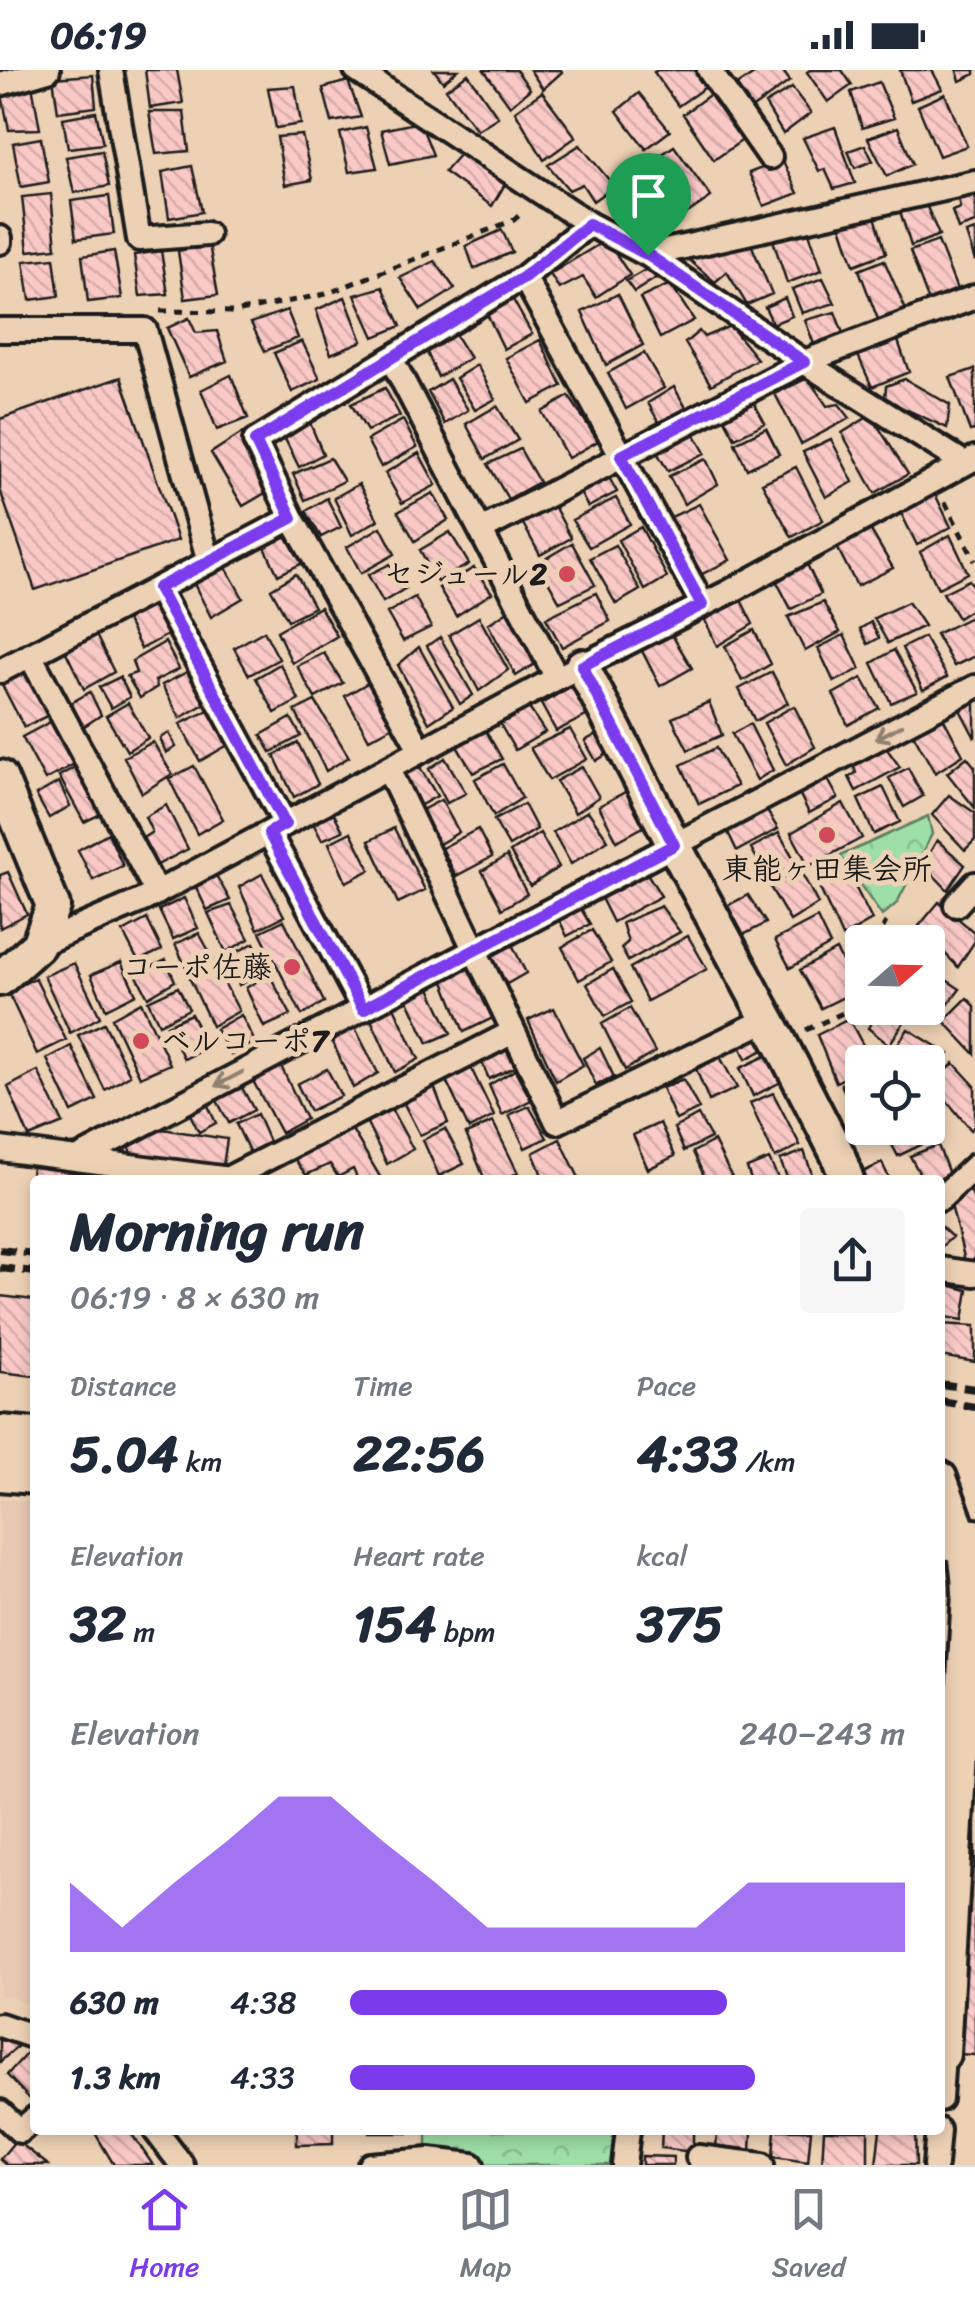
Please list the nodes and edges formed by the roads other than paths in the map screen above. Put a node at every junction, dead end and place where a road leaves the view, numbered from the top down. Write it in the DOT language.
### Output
graph roads {
  1 [pos="48,70"];
  2 [pos="112,70"];
  3 [pos="356,70"];
  4 [pos="710,70"];
  5 [pos="0,84"];
  6 [pos="770,157"];
  7 [pos="975,182"];
  8 [pos="589,224"];
  9 [pos="208,234"];
  10 [pos="648,255"];
  11 [pos="524,277"];
  12 [pos="975,297"];
  13 [pos="0,330"];
  14 [pos="391,358"];
  15 [pos="804,362"];
  16 [pos="621,456"];
  17 [pos="969,460"];
  18 [pos="292,518"];
  19 [pos="481,530"];
  20 [pos="209,562"];
  21 [pos="158,588"];
  22 [pos="702,605"];
  23 [pos="30,656"];
  24 [pos="0,672"];
  25 [pos="570,672"];
  26 [pos="975,687"];
  27 [pos="422,751"];
  28 [pos="388,769"];
  29 [pos="0,777"];
  30 [pos="7,812"];
  31 [pos="277,828"];
  32 [pos="674,845"];
  33 [pos="975,884"];
  34 [pos="156,893"];
  35 [pos="956,906"];
  36 [pos="38,945"];
  37 [pos="474,950"];
  38 [pos="0,980"];
  39 [pos="363,1009"];
  40 [pos="774,1030"];
  41 [pos="513,1032"];
  42 [pos="0,1148"];
  43 [pos="77,1159"];
  44 [pos="975,1166"];
  45 [pos="197,1175"];
  46 [pos="235,1175"];
  47 [pos="845,1175"];
  48 [pos="945,1194"];
  49 [pos="945,1270"];
  50 [pos="975,1274"];
  51 [pos="0,1436"];
  52 [pos="30,1439"];
  53 [pos="0,1469"];
  54 [pos="30,1472"];
  55 [pos="945,1497"];
  56 [pos="960,1553"];
  57 [pos="945,2005"];
  58 [pos="0,2026"];
  59 [pos="30,2035"];
  60 [pos="0,2112"];
  61 [pos="30,2122"];
  62 [pos="159,2135"];
  63 [pos="627,2135"];
  64 [pos="938,2135"];
  65 [pos="698,2158"];
  66 [pos="182,2165"];
  67 [pos="370,2165"];
  68 [pos="472,2165"];
  69 [pos="624,2165"];
  70 [pos="762,2165"];
  71 [pos="935,2165"];
  1 -- 5 [label="street"];
  2 -- 9 [label="street"];
  3 -- 8 [label="street"];
  4 -- 6 [label="street"];
  7 -- 10 [label="street"];
  8 -- 10 [label="street"];
  8 -- 11 [label="street"];
  10 -- 15 [label="street"];
  11 -- 14 [label="street"];
  11 -- 16 [label="street"];
  12 -- 15 [label="street"];
  13 -- 20 [label="street"];
  14 -- 18 [label="street"];
  14 -- 19 [label="street"];
  15 -- 16 [label="street"];
  15 -- 17 [label="street"];
  16 -- 19 [label="street"];
  16 -- 22 [label="street"];
  17 -- 22 [label="street"];
  18 -- 20 [label="street"];
  18 -- 27 [label="street"];
  19 -- 25 [label="street"];
  20 -- 21 [label="street"];
  21 -- 23 [label="street"];
  21 -- 31 [label="street"];
  22 -- 25 [label="street"];
  23 -- 24 [label="street"];
  23 -- 34 [label="street"];
  25 -- 27 [label="street"];
  25 -- 32 [label="street"];
  26 -- 32 [label="street, one-way"];
  27 -- 28 [label="street"];
  28 -- 31 [label="street"];
  28 -- 37 [label="street"];
  29 -- 30 [label="street"];
  30 -- 36 [label="street"];
  31 -- 34 [label="street"];
  31 -- 39 [label="street"];
  32 -- 37 [label="street"];
  32 -- 40 [label="street"];
  33 -- 35 [label="street"];
  34 -- 36 [label="street"];
  36 -- 38 [label="street"];
  37 -- 39 [label="street"];
  37 -- 41 [label="street"];
  39 -- 43 [label="street, one-way"];
  40 -- 41 [label="street"];
  40 -- 47 [label="street"];
  41 -- 46 [label="street"];
  42 -- 43 [label="street"];
  43 -- 45 [label="street"];
  44 -- 48 [label="street"];
  49 -- 50 [label="street"];
  51 -- 52 [label="highway"];
  53 -- 54 [label="highway"];
  55 -- 56 [label="street"];
  56 -- 57 [label="street"];
  58 -- 59 [label="street"];
  60 -- 61 [label="street"];
  62 -- 66 [label="street"];
  63 -- 69 [label="street"];
  64 -- 71 [label="street"];
  65 -- 70 [label="street"];
  67 -- 68 [label="street"];
}
